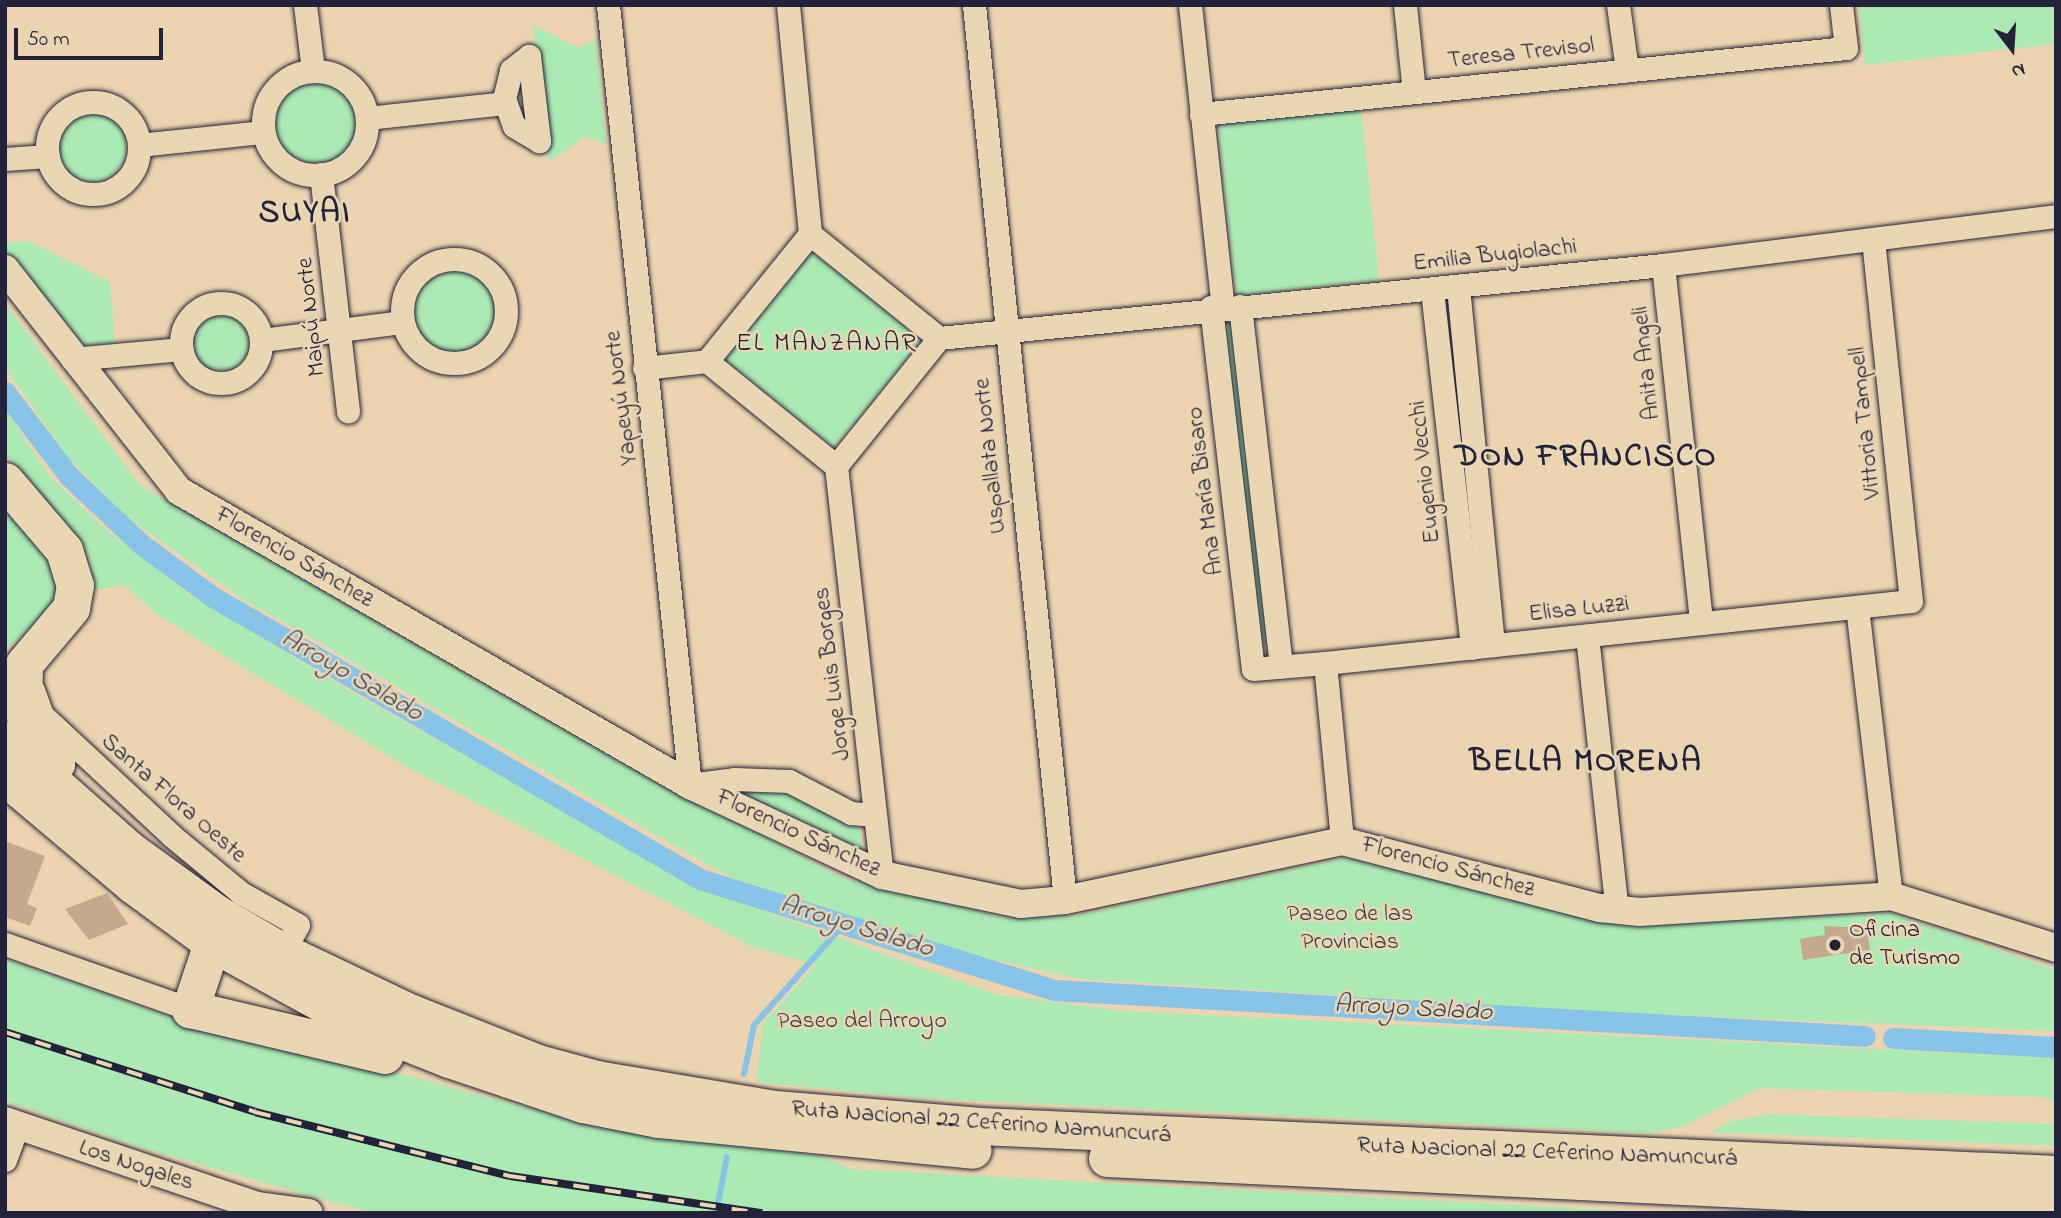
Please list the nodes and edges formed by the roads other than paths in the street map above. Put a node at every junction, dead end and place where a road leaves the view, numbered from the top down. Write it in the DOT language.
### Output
graph roads {
  1 [pos="305,5"];
  2 [pos="608,5"];
  3 [pos="788,5"];
  4 [pos="974,5"];
  5 [pos="1189,5"];
  6 [pos="1405,5"];
  7 [pos="1618,5"];
  8 [pos="1842,5"];
  9 [pos="1627,70"];
  10 [pos="313,71"];
  11 [pos="1414,92"];
  12 [pos="504,103"];
  13 [pos="1201,114"];
  14 [pos="367,118"];
  15 [pos="263,132"];
  16 [pos="139,145"];
  17 [pos="48,156"];
  18 [pos="5,159"];
  19 [pos="321,174"];
  20 [pos="2056,216"];
  21 [pos="810,234"];
  22 [pos="1873,240"];
  23 [pos="1663,265"];
  24 [pos="5,269"];
  25 [pos="1458,287"];
  26 [pos="1432,290"];
  27 [pos="1225,307"];
  28 [pos="403,322"];
  29 [pos="341,330"];
  30 [pos="1004,332"];
  31 [pos="939,338"];
  32 [pos="262,340"];
  33 [pos="181,349"];
  34 [pos="72,359"];
  35 [pos="707,361"];
  36 [pos="644,368"];
  37 [pos="348,411"];
  38 [pos="836,466"];
  39 [pos="5,481"];
  40 [pos="1911,601"];
  41 [pos="1857,607"];
  42 [pos="1701,623"];
  43 [pos="1587,636"];
  44 [pos="1482,646"];
  45 [pos="1325,663"];
  46 [pos="14,666"];
  47 [pos="1280,667"];
  48 [pos="1253,669"];
  49 [pos="5,740"];
  50 [pos="5,777"];
  51 [pos="690,785"];
  52 [pos="875,815"];
  53 [pos="1342,841"];
  54 [pos="882,875"];
  55 [pos="1891,896"];
  56 [pos="1065,900"];
  57 [pos="1617,910"];
  58 [pos="214,928"];
  59 [pos="5,944"];
  60 [pos="2056,948"];
  61 [pos="284,952"];
  62 [pos="190,1009"];
  63 [pos="583,1104"];
  64 [pos="12,1123"];
  65 [pos="1524,1152"];
  66 [pos="2056,1153"];
  67 [pos="5,1160"];
  68 [pos="2056,1174"];
  69 [pos="2056,1204"];
  70 [pos="263,1209"];
  71 [pos="310,1213"];
  1 -- 10 [label="street"];
  2 -- 36 [label="street, Yapeyú Norte"];
  3 -- 21 [label="street"];
  4 -- 30 [label="street, Uspallata Norte"];
  5 -- 13 [label="street, Ana María Bisaro"];
  6 -- 11 [label="street"];
  7 -- 9 [label="street"];
  8 -- 9 [label="street, Teresa Trevisol"];
  9 -- 11 [label="street, Teresa Trevisol"];
  10 -- 14 [label="street"];
  10 -- 15 [label="street"];
  11 -- 13 [label="street, Teresa Trevisol"];
  12 -- 14 [label="street"];
  13 -- 27 [label="street, Ana María Bisaro"];
  14 -- 19 [label="street"];
  15 -- 16 [label="street"];
  15 -- 19 [label="street"];
  16 -- 17 [label="street"];
  16 -- 17 [label="street"];
  17 -- 18 [label="street"];
  19 -- 29 [label="street, Maipú Norte"];
  20 -- 22 [label="street, Emilia Bugiolachi"];
  21 -- 31 [label="street"];
  21 -- 35 [label="street"];
  22 -- 23 [label="street, Emilia Bugiolachi"];
  22 -- 40 [label="street, Vittoria Tampell"];
  23 -- 25 [label="street, Emilia Bugiolachi"];
  23 -- 42 [label="street, Anita Angeli"];
  24 -- 34 [label="street, Florencio Sánchez"];
  25 -- 26 [label="street, Emilia Bugiolachi"];
  25 -- 44 [label="street, Eugenio Vecchi"];
  26 -- 27 [label="street, Emilia Bugiolachi"];
  26 -- 44 [label="street, Eugenio Vecchi"];
  27 -- 30 [label="street, Emilia Bugiolachi"];
  27 -- 47 [label="street, Ana María Bisaro"];
  27 -- 48 [label="street, Ana María Bisaro"];
  28 -- 28 [label="street"];
  28 -- 29 [label="street"];
  29 -- 32 [label="street"];
  29 -- 37 [label="street, Maipú Norte"];
  30 -- 31 [label="street, Emilia Bugiolachi"];
  30 -- 56 [label="street, Uspallata Norte"];
  31 -- 38 [label="street"];
  32 -- 33 [label="street"];
  32 -- 33 [label="street"];
  33 -- 34 [label="street"];
  34 -- 51 [label="street, Florencio Sánchez"];
  35 -- 36 [label="street"];
  35 -- 38 [label="street"];
  36 -- 51 [label="street, Yapeyú Norte"];
  38 -- 52 [label="street, Jorge Luis Borges"];
  39 -- 46 [label="highway"];
  40 -- 41 [label="street, Elisa Luzzi"];
  41 -- 42 [label="street, Elisa Luzzi"];
  41 -- 55 [label="street"];
  42 -- 43 [label="street, Elisa Luzzi"];
  43 -- 44 [label="street, Elisa Luzzi"];
  43 -- 57 [label="street"];
  44 -- 45 [label="street, Elisa Luzzi"];
  45 -- 47 [label="street, Elisa Luzzi"];
  45 -- 53 [label="street"];
  46 -- 58 [label="highway"];
  46 -- 61 [label="street, Santa Flora Oeste"];
  47 -- 48 [label="street, Elisa Luzzi"];
  49 -- 58 [label="highway, Ruta Nacional 22 Ceferino Namuncurá"];
  50 -- 58 [label="highway, Ruta Nacional 22 Ceferino Namuncurá"];
  51 -- 52 [label="street, Florencio Sánchez"];
  51 -- 54 [label="street, Florencio Sánchez"];
  52 -- 54 [label="street, Jorge Luis Borges"];
  53 -- 56 [label="street, Florencio Sánchez"];
  53 -- 57 [label="street, Florencio Sánchez"];
  54 -- 56 [label="street, Florencio Sánchez"];
  55 -- 57 [label="street, Florencio Sánchez"];
  55 -- 60 [label="street, Florencio Sánchez"];
  58 -- 61 [label="highway, Ruta Nacional 22 Ceferino Namuncurá"];
  58 -- 62 [label="highway"];
  58 -- 63 [label="highway, Ruta Nacional 22 Ceferino Namuncurá"];
  59 -- 62 [label="street"];
  61 -- 65 [label="highway, Ruta Nacional 22 Ceferino Namuncurá"];
  62 -- 63 [label="highway"];
  63 -- 69 [label="highway, Ruta Nacional 22 Ceferino Namuncurá"];
  64 -- 67 [label="street"];
  64 -- 70 [label="street, Los Nogales"];
  65 -- 66 [label="highway"];
  65 -- 68 [label="highway, Ruta Nacional 22 Ceferino Namuncurá"];
  70 -- 71 [label="street, Los Nogales"];
}
